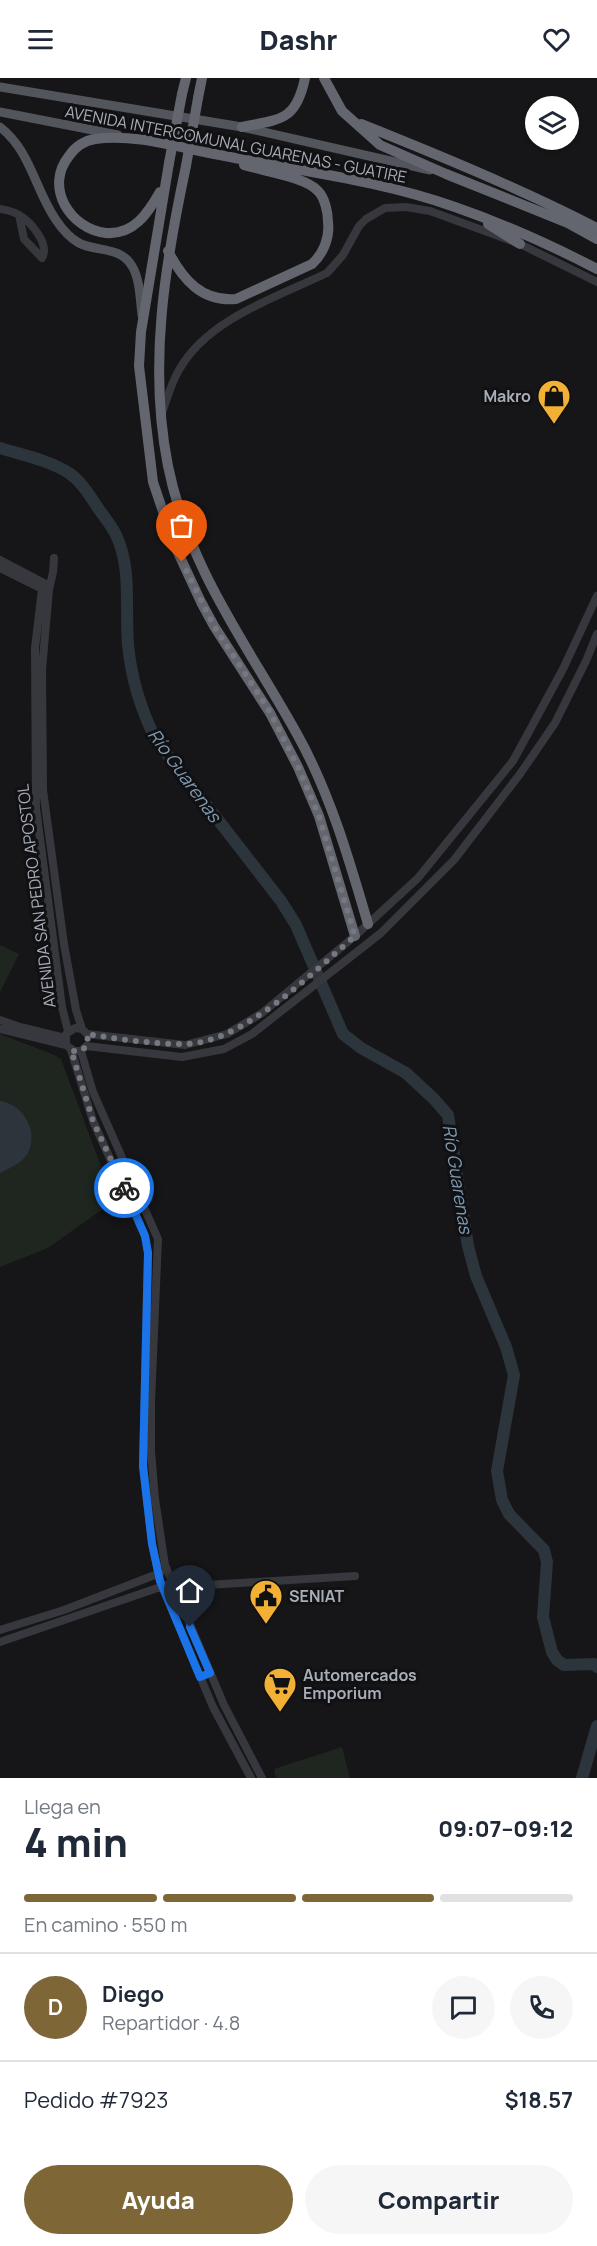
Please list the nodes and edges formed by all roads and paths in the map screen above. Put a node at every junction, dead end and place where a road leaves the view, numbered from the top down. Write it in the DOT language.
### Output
graph roads {
  1 [pos="186,78"];
  2 [pos="202,78"];
  3 [pos="305,78"];
  4 [pos="324,78"];
  5 [pos="0,87"];
  6 [pos="0,112"];
  7 [pos="351,120"];
  8 [pos="0,127"];
  9 [pos="242,127"];
  10 [pos="144,140"];
  11 [pos="221,156"];
  12 [pos="446,174"];
  13 [pos="163,187"];
  14 [pos="453,206"];
  15 [pos="0,209"];
  16 [pos="19,215"];
  17 [pos="597,228"];
  18 [pos="597,239"];
  19 [pos="520,244"];
  20 [pos="168,251"];
  21 [pos="597,269"];
  22 [pos="597,282"];
  23 [pos="143,319"];
  24 [pos="162,415"];
  25 [pos="54,558"];
  26 [pos="0,560"];
  27 [pos="0,568"];
  28 [pos="39,583"];
  29 [pos="49,590"];
  30 [pos="597,596"];
  31 [pos="597,634"];
  32 [pos="369,924"];
  33 [pos="355,936"];
  34 [pos="370,942"];
  35 [pos="0,1020"];
  36 [pos="0,1029"];
  37 [pos="85,1032"];
  38 [pos="67,1041"];
  39 [pos="83,1049"];
  40 [pos="159,1251"];
  41 [pos="148,1253"];
  42 [pos="148,1374"];
  43 [pos="154,1476"];
  44 [pos="145,1477"];
  45 [pos="168,1571"];
  46 [pos="158,1574"];
  47 [pos="355,1576"];
  48 [pos="173,1585"];
  49 [pos="162,1586"];
  50 [pos="0,1630"];
  51 [pos="0,1642"];
  52 [pos="205,1661"];
  53 [pos="195,1665"];
  54 [pos="210,1673"];
  55 [pos="200,1677"];
  56 [pos="252,1778"];
  57 [pos="262,1778"];
  1 -- 13 [label="highway, bridge"];
  2 -- 20 [label="highway, bridge"];
  3 -- 9 [label="highway"];
  4 -- 7 [label="highway"];
  5 -- 9 [label="main road, AVENIDA INTERCOMUNAL GUARENAS - GUATIRE"];
  6 -- 10 [label="main road, AVENIDA INTERCOMUNAL GUARENAS - GUATIRE"];
  7 -- 12 [label="highway"];
  7 -- 17 [label="highway"];
  8 -- 23 [label="main road"];
  9 -- 12 [label="main road, AVENIDA INTERCOMUNAL GUARENAS - GUATIRE"];
  10 -- 11 [label="highway, AVENIDA INTERCOMUNAL GUARENAS - GUATIRE"];
  10 -- 13 [label="highway"];
  11 -- 14 [label="highway, AVENIDA INTERCOMUNAL GUARENAS - GUATIRE"];
  11 -- 20 [label="highway"];
  12 -- 18 [label="highway, AVENIDA INTERCOMUNAL GUARENAS - GUATIRE"];
  13 -- 23 [label="highway"];
  14 -- 19 [label="highway"];
  14 -- 21 [label="highway, AVENIDA INTERCOMUNAL GUARENAS - GUATIRE"];
  15 -- 16 [label="street"];
  16 -- 16 [label="street"];
  19 -- 22 [label="street"];
  19 -- 24 [label="street"];
  20 -- 24 [label="highway"];
  23 -- 33 [label="highway"];
  24 -- 32 [label="highway"];
  25 -- 29 [label="street, AVENIDA SAN PEDRO APOSTOL"];
  26 -- 28 [label="street"];
  27 -- 28 [label="street"];
  28 -- 29 [label="street"];
  28 -- 38 [label="street, AVENIDA SAN PEDRO APOSTOL"];
  29 -- 37 [label="street, AVENIDA SAN PEDRO APOSTOL"];
  30 -- 32 [label="street"];
  31 -- 34 [label="street"];
  32 -- 33 [label="street"];
  32 -- 34 [label="street"];
  33 -- 34 [label="street"];
  33 -- 37 [label="street"];
  34 -- 39 [label="street"];
  35 -- 38 [label="street"];
  36 -- 38 [label="street"];
  37 -- 38 [label="street"];
  37 -- 39 [label="street, AVENIDA SAN PEDRO APOSTOL"];
  38 -- 39 [label="street"];
  38 -- 41 [label="street, AVENIDA SAN PEDRO APOSTOL"];
  39 -- 40 [label="street"];
  40 -- 41 [label="street"];
  40 -- 42 [label="street"];
  41 -- 42 [label="street, AVENIDA SAN PEDRO APOSTOL"];
  42 -- 43 [label="street"];
  42 -- 44 [label="street"];
  43 -- 44 [label="street"];
  43 -- 45 [label="street"];
  44 -- 46 [label="street"];
  45 -- 46 [label="street"];
  45 -- 48 [label="street"];
  46 -- 49 [label="street"];
  46 -- 50 [label="street"];
  47 -- 48 [label="street"];
  48 -- 49 [label="street"];
  48 -- 52 [label="street"];
  49 -- 51 [label="street"];
  49 -- 53 [label="street"];
  52 -- 53 [label="street"];
  52 -- 54 [label="street"];
  53 -- 55 [label="street"];
  54 -- 55 [label="street"];
  54 -- 57 [label="street"];
  55 -- 56 [label="street"];
}
